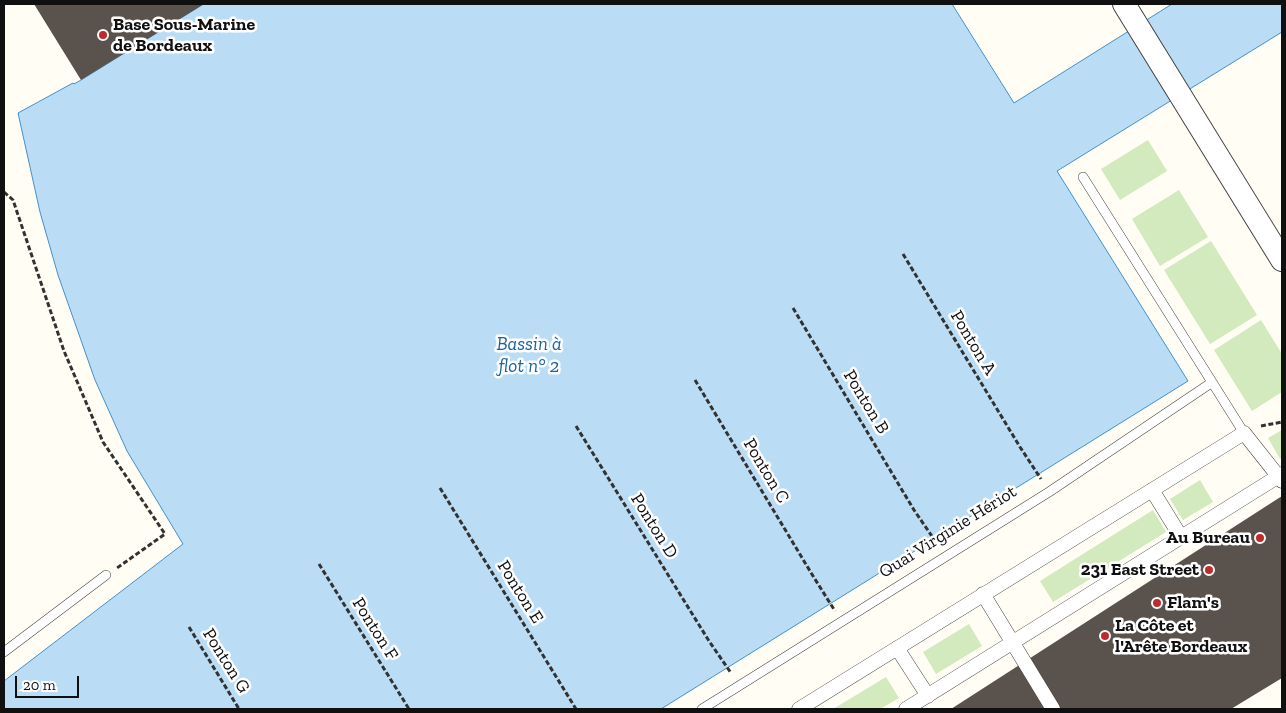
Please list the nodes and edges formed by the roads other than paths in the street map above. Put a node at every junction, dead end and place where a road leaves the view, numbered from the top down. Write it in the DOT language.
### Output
graph roads {
  1 [pos="1124,4"];
  2 [pos="1083,177"];
  3 [pos="1282,260"];
  4 [pos="1211,383"];
  5 [pos="1244,433"];
  6 [pos="1281,477"];
  7 [pos="1152,490"];
  8 [pos="1181,537"];
  9 [pos="106,575"];
  10 [pos="983,594"];
  11 [pos="1013,643"];
  12 [pos="897,648"];
  13 [pos="4,652"];
  14 [pos="928,696"];
  15 [pos="702,709"];
  16 [pos="798,709"];
  17 [pos="906,709"];
  18 [pos="1054,709"];
  1 -- 3 [label="street"];
  2 -- 4 [label="lane"];
  4 -- 5 [label="lane"];
  4 -- 15 [label="lane, Quai Virginie Hériot"];
  5 -- 6 [label="street"];
  5 -- 7 [label="street"];
  6 -- 8 [label="street"];
  7 -- 8 [label="street"];
  7 -- 10 [label="street"];
  8 -- 11 [label="street"];
  9 -- 13 [label="lane"];
  10 -- 11 [label="street"];
  10 -- 12 [label="street"];
  11 -- 14 [label="street"];
  11 -- 18 [label="street"];
  12 -- 14 [label="street"];
  12 -- 16 [label="street"];
  14 -- 17 [label="street"];
}
